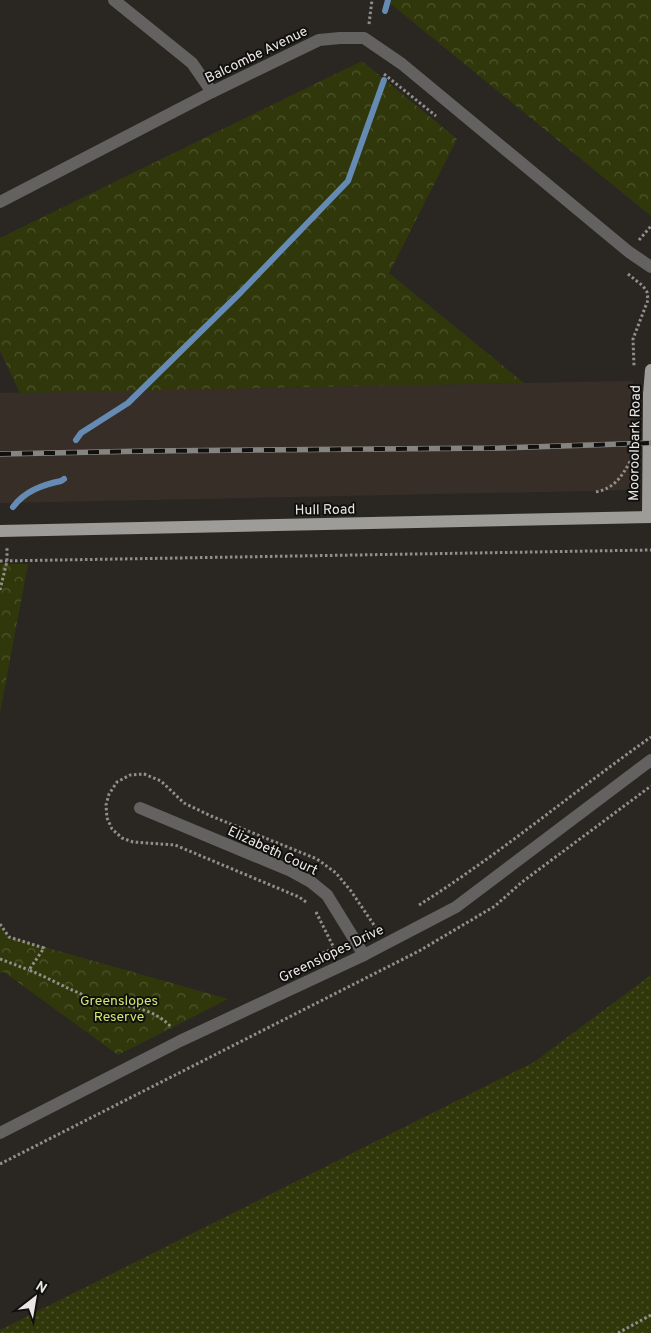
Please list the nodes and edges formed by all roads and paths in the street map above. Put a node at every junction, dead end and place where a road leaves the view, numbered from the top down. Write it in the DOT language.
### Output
graph roads {
  1 [pos="114,0"];
  2 [pos="372,0"];
  3 [pos="364,38"];
  4 [pos="382,73"];
  5 [pos="212,92"];
  6 [pos="436,116"];
  7 [pos="0,202"];
  8 [pos="651,226"];
  9 [pos="644,233"];
  10 [pos="651,267"];
  11 [pos="624,270"];
  12 [pos="651,370"];
  13 [pos="635,374"];
  14 [pos="632,452"];
  15 [pos="596,492"];
  16 [pos="649,517"];
  17 [pos="4,531"];
  18 [pos="651,550"];
  19 [pos="0,561"];
  20 [pos="7,561"];
  21 [pos="0,590"];
  22 [pos="651,737"];
  23 [pos="651,760"];
  24 [pos="140,808"];
  25 [pos="415,908"];
  26 [pos="0,924"];
  27 [pos="384,924"];
  28 [pos="364,955"];
  29 [pos="316,957"];
  30 [pos="0,959"];
  31 [pos="29,970"];
  32 [pos="180,1041"];
  33 [pos="0,1133"];
  34 [pos="651,1315"];
  35 [pos="618,1333"];
  1 -- 5 [label="street"];
  2 -- 3 [label="path"];
  3 -- 5 [label="street, Balcombe Avenue"];
  3 -- 10 [label="street"];
  4 -- 6 [label="path"];
  5 -- 7 [label="street, Balcombe Avenue"];
  8 -- 9 [label="path"];
  11 -- 13 [label="path"];
  12 -- 16 [label="main road, Mooroolbark Road"];
  14 -- 15 [label="path"];
  16 -- 17 [label="main road, Hull Road"];
  17 -- 20 [label="path"];
  18 -- 20 [label="path"];
  19 -- 20 [label="path"];
  20 -- 21 [label="path"];
  22 -- 25 [label="path"];
  23 -- 28 [label="street, Greenslopes Drive"];
  24 -- 28 [label="street, Elizabeth Court"];
  26 -- 31 [label="path"];
  27 -- 29 [label="path"];
  28 -- 32 [label="street, Greenslopes Drive"];
  30 -- 31 [label="path"];
  31 -- 32 [label="path"];
  32 -- 33 [label="street, Greenslopes Drive"];
  34 -- 35 [label="path"];
}
